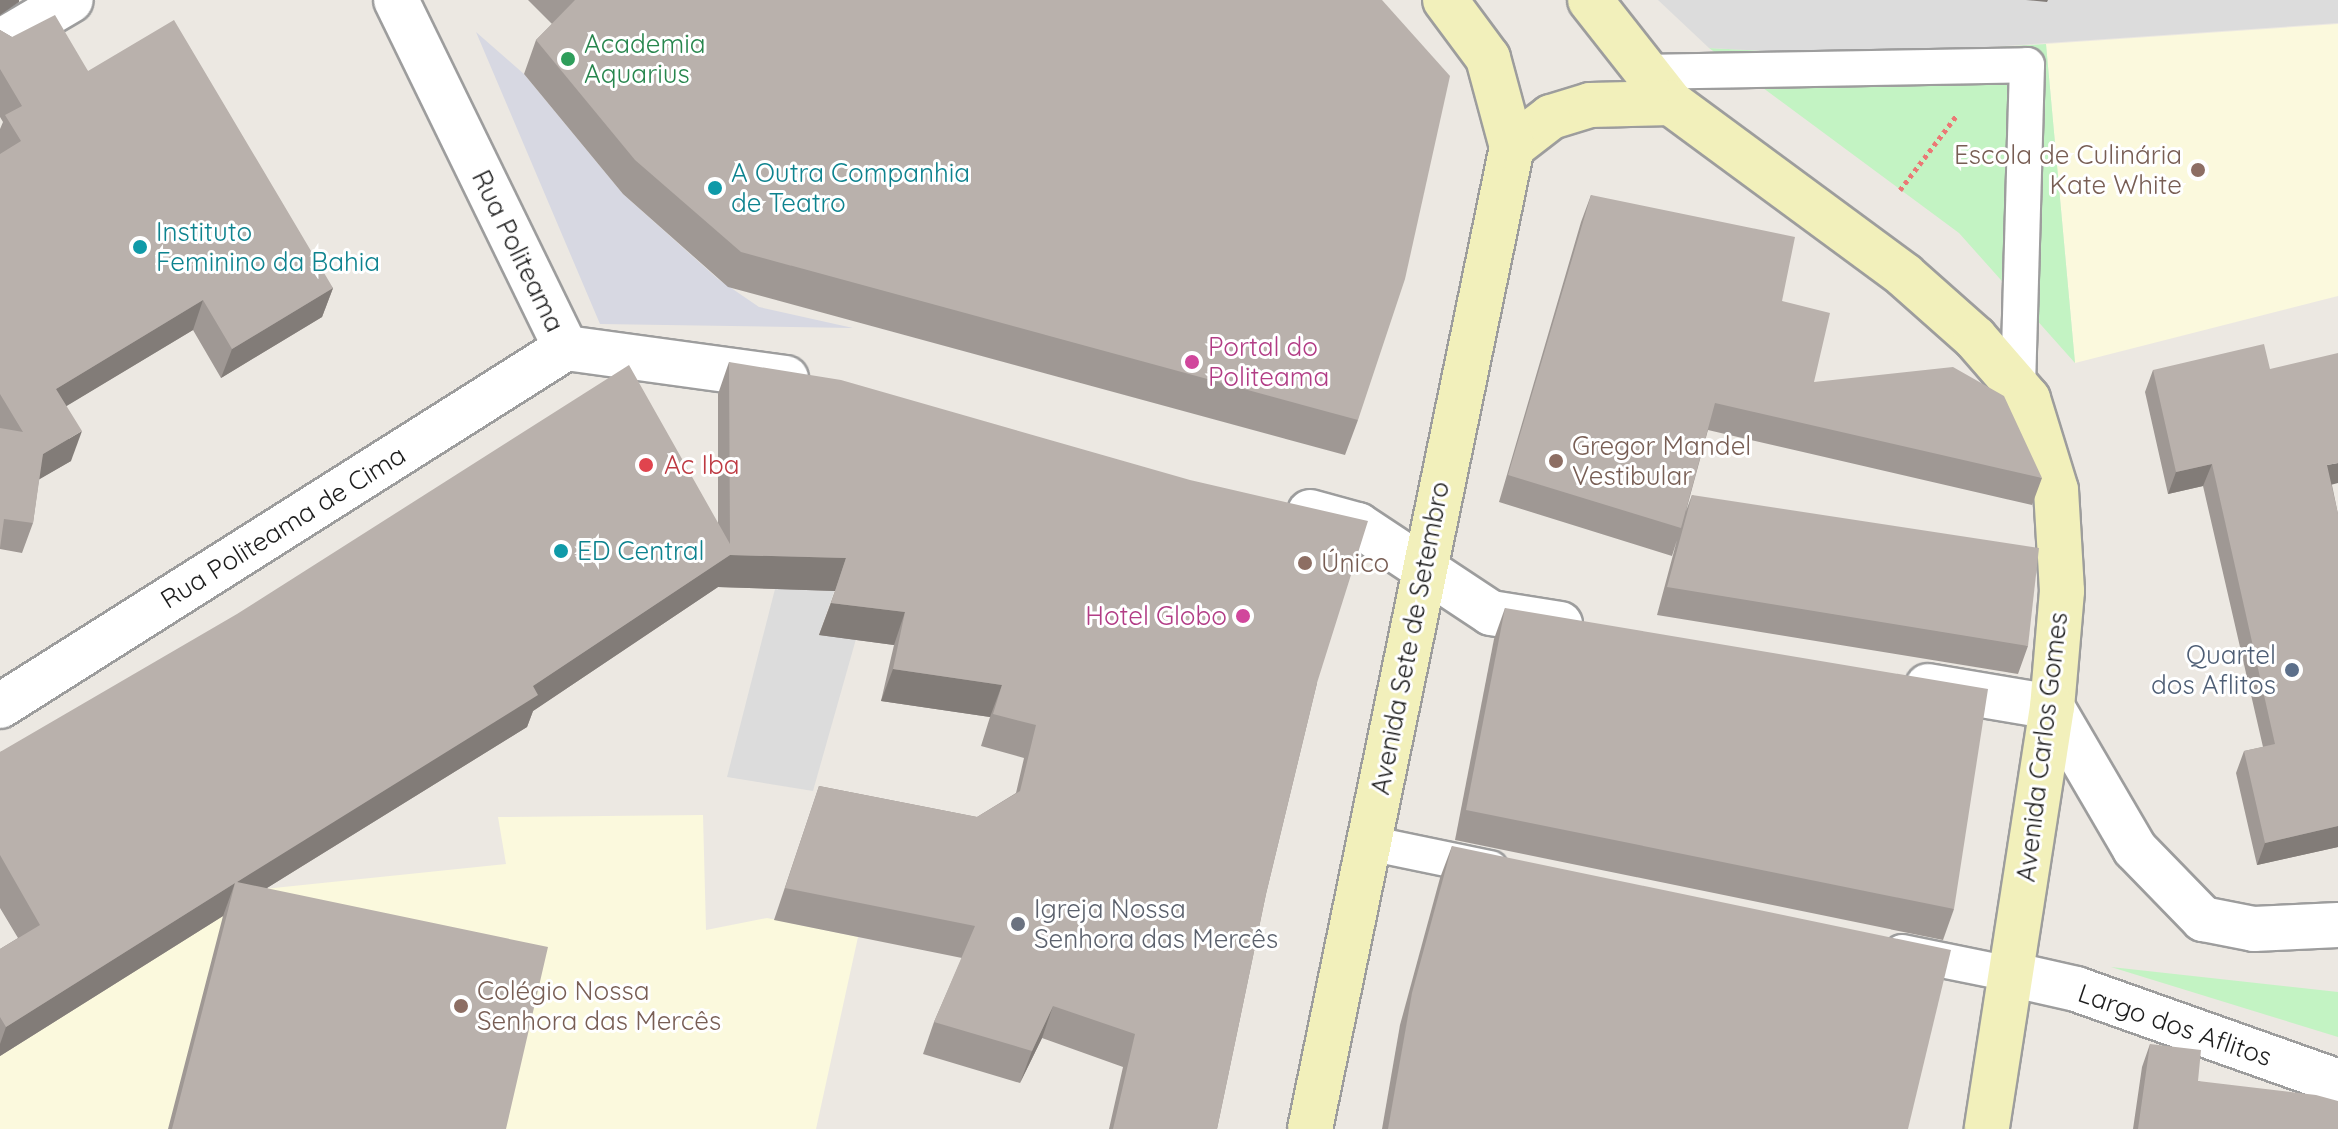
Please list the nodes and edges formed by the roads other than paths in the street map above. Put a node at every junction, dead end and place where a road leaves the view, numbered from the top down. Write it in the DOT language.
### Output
graph roads {
  1 [pos="71,0"];
  2 [pos="396,0"];
  3 [pos="1445,0"];
  4 [pos="1590,0"];
  5 [pos="0,42"];
  6 [pos="1658,88"];
  7 [pos="1512,147"];
  8 [pos="566,348"];
  9 [pos="824,385"];
  10 [pos="2018,390"];
  11 [pos="1267,501"];
  12 [pos="1424,568"];
  13 [pos="1601,631"];
  14 [pos="1881,678"];
  15 [pos="0,706"];
  16 [pos="2052,707"];
  17 [pos="1369,843"];
  18 [pos="1525,875"];
  19 [pos="2338,925"];
  20 [pos="1869,946"];
  21 [pos="2010,974"];
  22 [pos="2338,1082"];
  23 [pos="1310,1129"];
  24 [pos="1987,1129"];
  1 -- 5 [label="street"];
  2 -- 8 [label="street, Rua Politeama"];
  3 -- 7 [label="main road"];
  4 -- 6 [label="main road"];
  6 -- 7 [label="main road"];
  6 -- 10 [label="main road, Avenida Carlos Gomes"];
  6 -- 10 [label="lane"];
  7 -- 12 [label="main road, Avenida Sete de Setembro"];
  8 -- 9 [label="street, Rua Politeama"];
  8 -- 15 [label="street, Rua Politeama de Cima"];
  10 -- 16 [label="main road, Avenida Carlos Gomes"];
  11 -- 12 [label="street"];
  12 -- 13 [label="street"];
  12 -- 17 [label="main road, Avenida Sete de Setembro"];
  14 -- 16 [label="street"];
  16 -- 19 [label="street"];
  16 -- 21 [label="main road, Avenida Carlos Gomes"];
  17 -- 18 [label="lane"];
  17 -- 23 [label="main road, Avenida Sete de Setembro"];
  20 -- 21 [label="lane"];
  21 -- 22 [label="street, Largo dos Aflitos"];
  21 -- 24 [label="main road, Avenida Carlos Gomes"];
}
